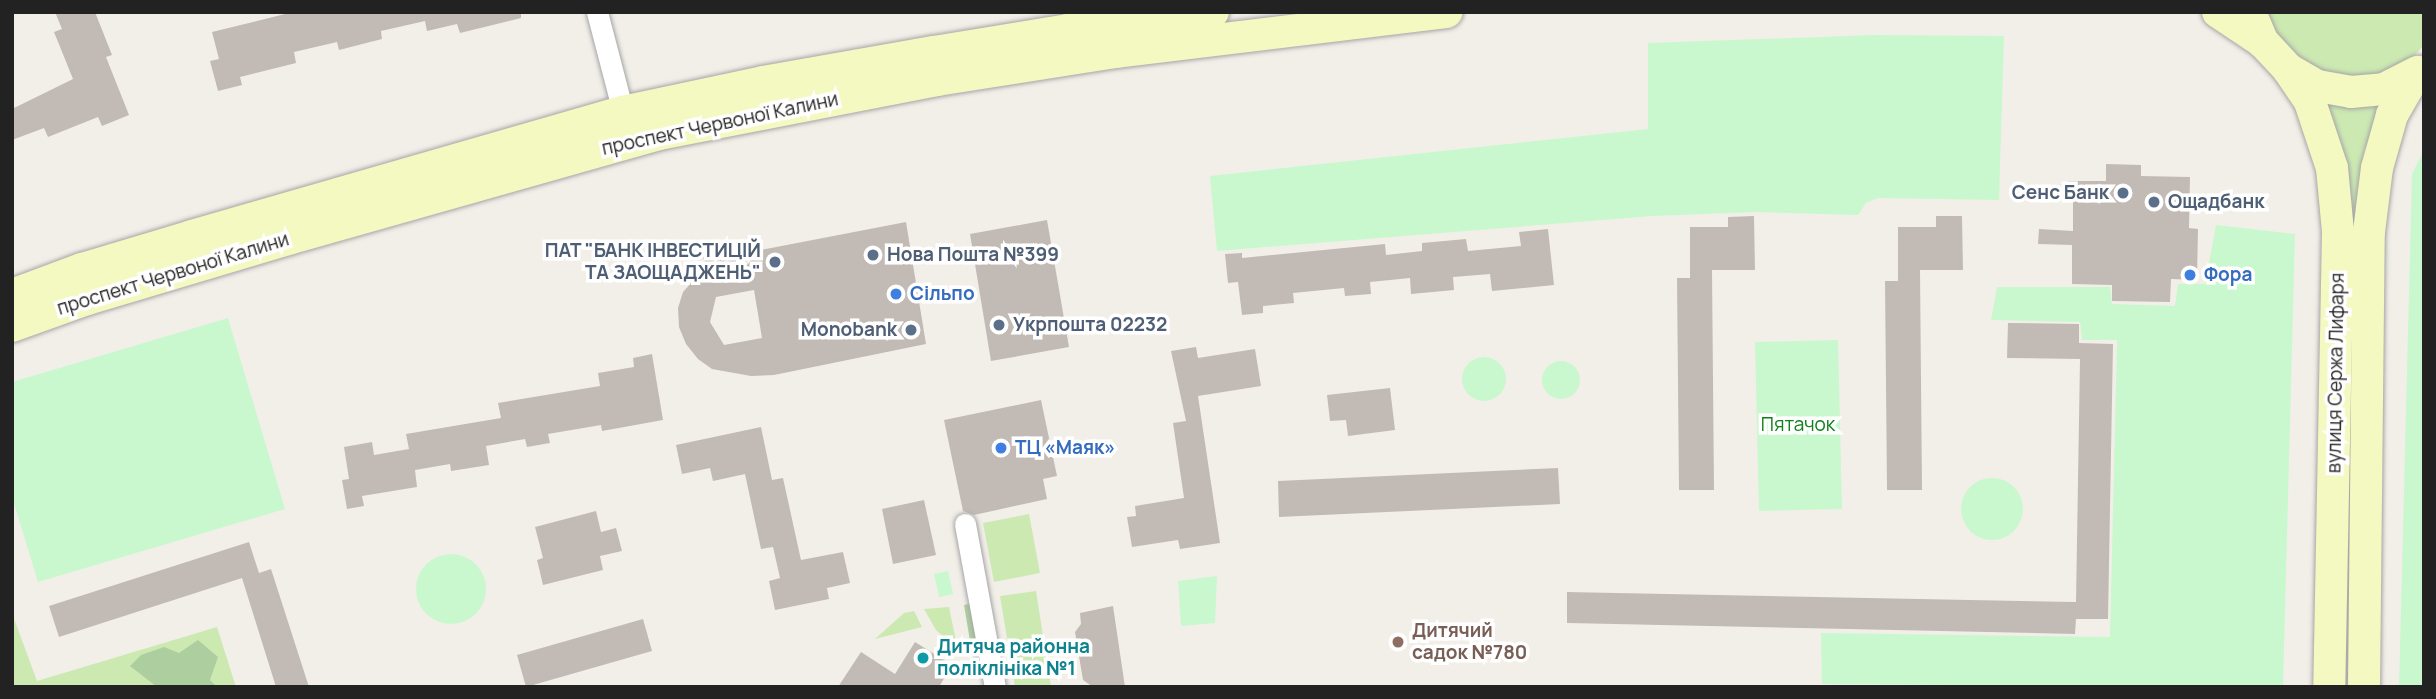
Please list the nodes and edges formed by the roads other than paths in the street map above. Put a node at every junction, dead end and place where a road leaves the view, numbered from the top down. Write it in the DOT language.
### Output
graph roads {
  1 [pos="597,12"];
  2 [pos="1213,12"];
  3 [pos="1447,12"];
  4 [pos="2218,12"];
  5 [pos="2250,12"];
  6 [pos="1178,14"];
  7 [pos="2263,42"];
  8 [pos="2288,69"];
  9 [pos="2419,71"];
  10 [pos="624,112"];
  11 [pos="12,295"];
  12 [pos="12,326"];
  13 [pos="965,523"];
  14 [pos="995,687"];
  15 [pos="2329,687"];
  16 [pos="2364,687"];
  1 -- 10 [label="street, проспект Червоної Калини"];
  2 -- 6 [label="main road, проспект Червоної Калини"];
  3 -- 12 [label="main road, проспект Червоної Калини"];
  4 -- 7 [label="main road"];
  5 -- 7 [label="main road"];
  6 -- 10 [label="main road, проспект Червоної Калини"];
  7 -- 8 [label="main road"];
  8 -- 9 [label="main road"];
  8 -- 15 [label="main road, вулиця Сержа Лифаря"];
  9 -- 16 [label="main road, вулиця Сержа Лифаря"];
  10 -- 11 [label="main road, проспект Червоної Калини"];
  13 -- 14 [label="street"];
}
